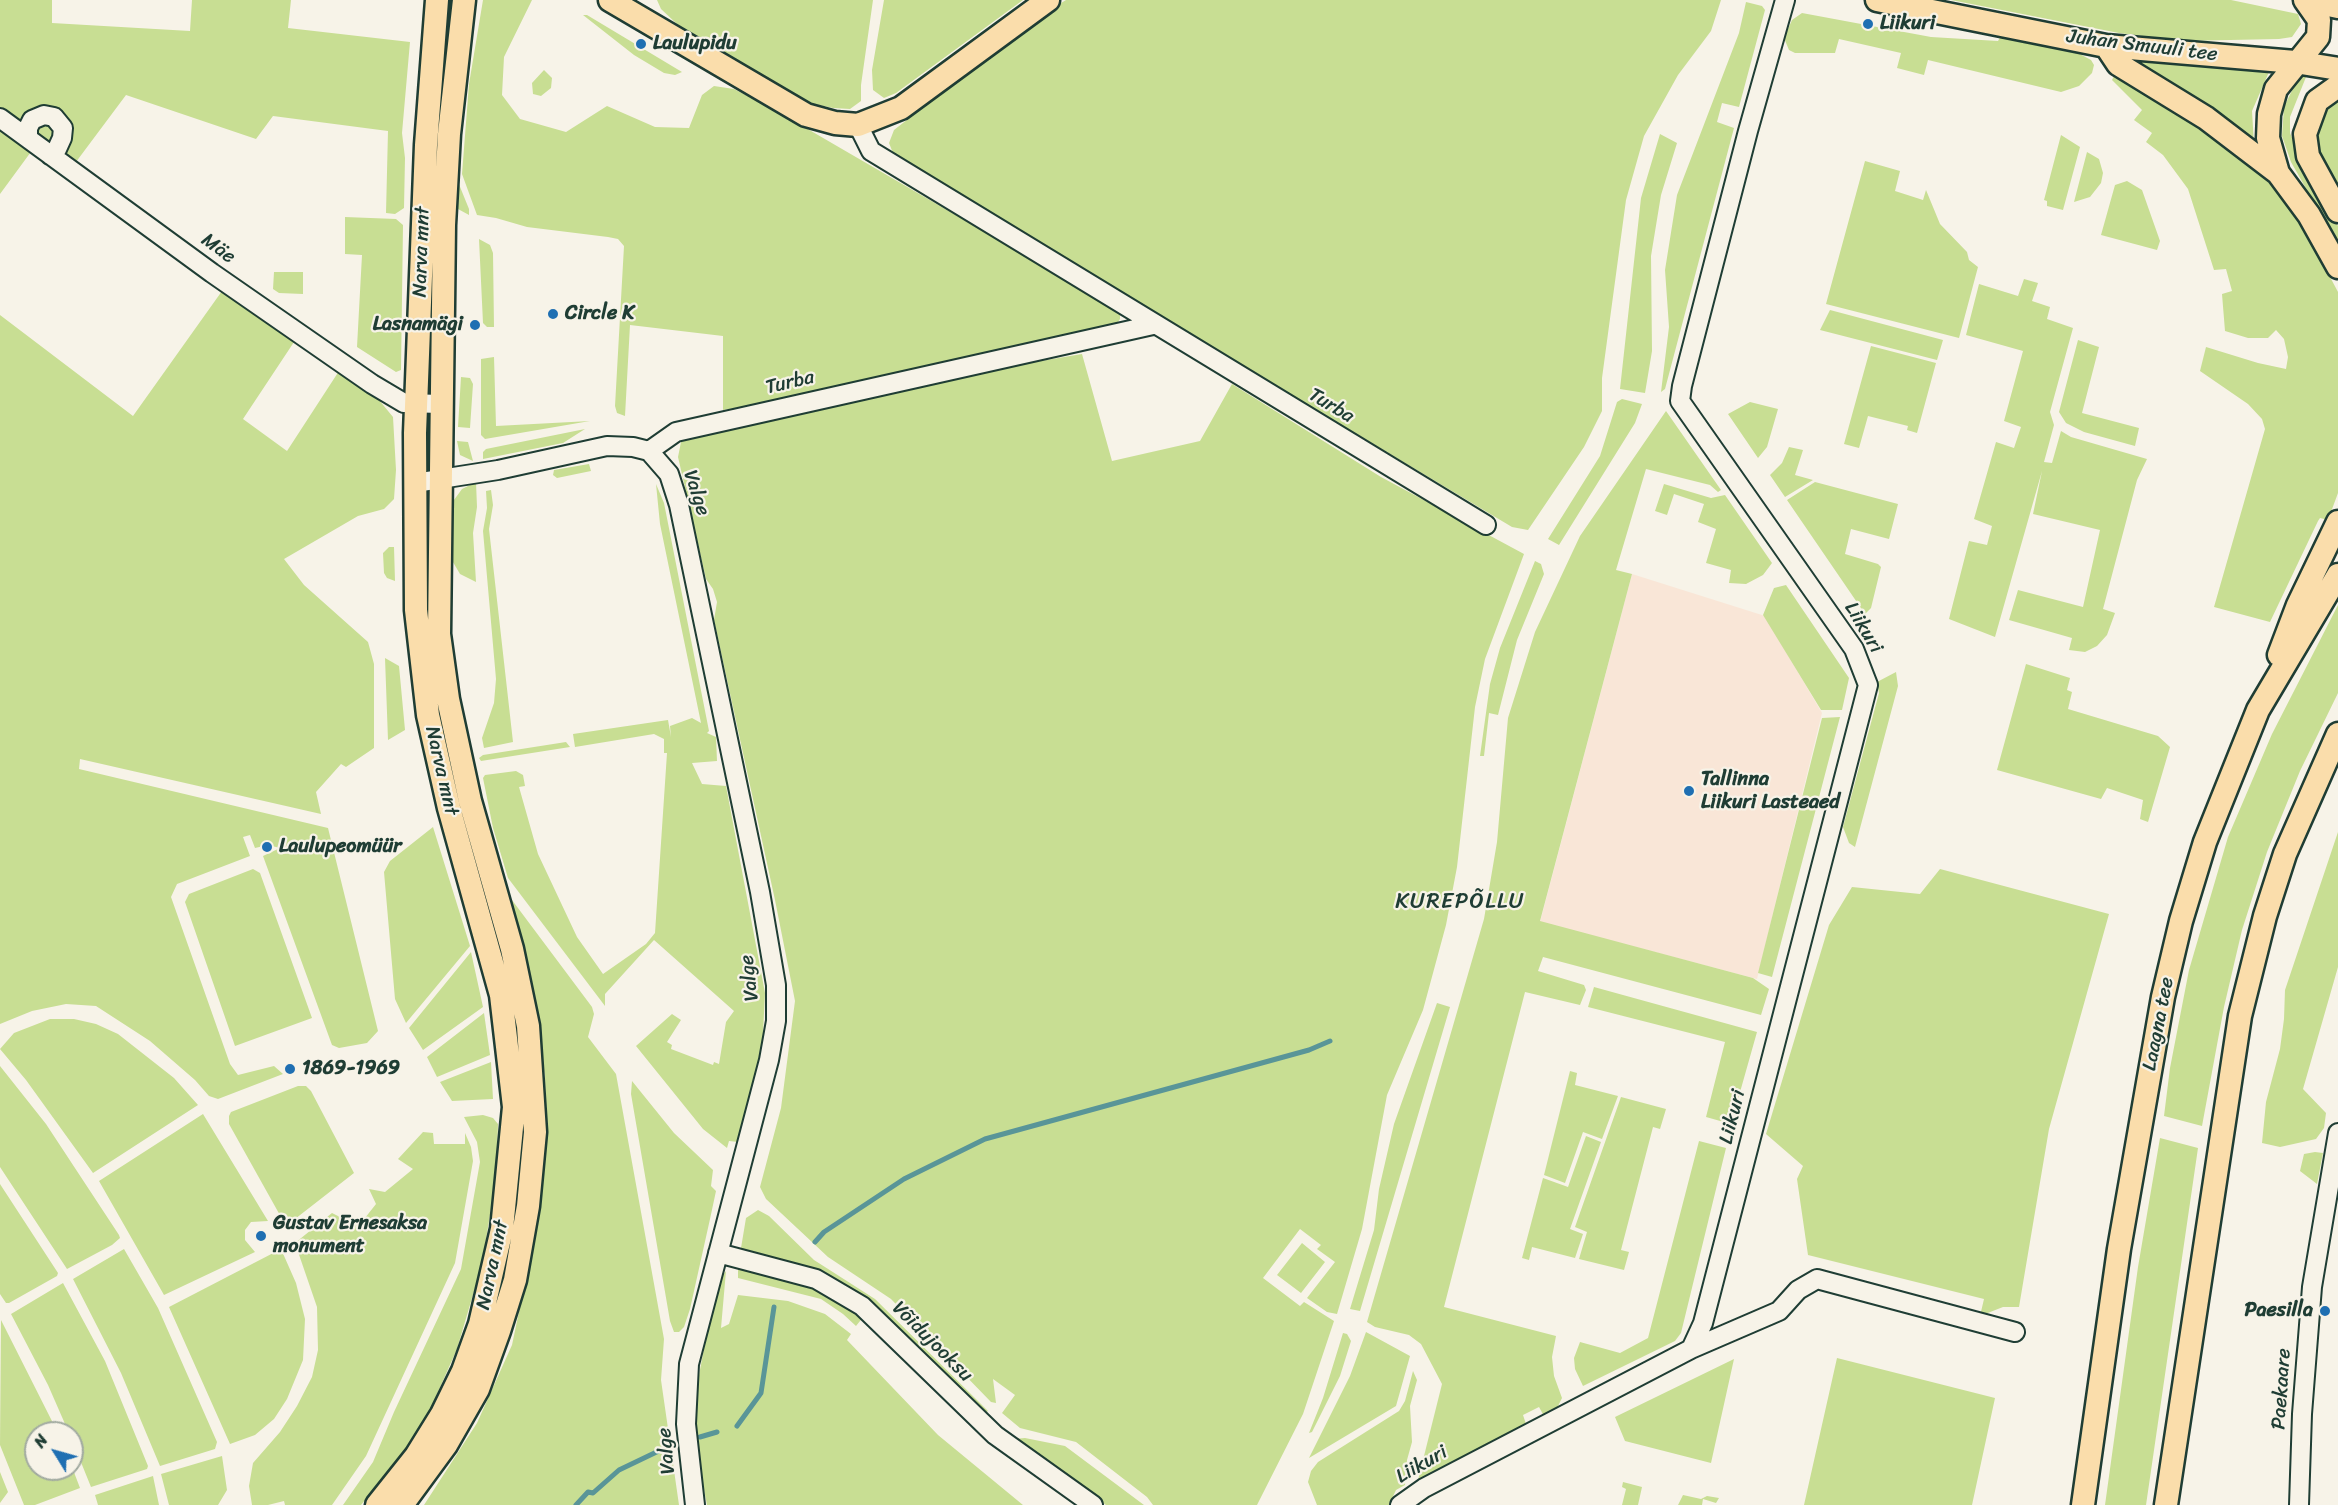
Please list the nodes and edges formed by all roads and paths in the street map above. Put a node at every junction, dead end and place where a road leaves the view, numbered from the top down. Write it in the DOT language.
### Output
graph roads {
  1 [pos="436,0"];
  2 [pos="464,0"];
  3 [pos="471,0"];
  4 [pos="1048,0"];
  5 [pos="1785,0"];
  6 [pos="1877,0"];
  7 [pos="2305,0"];
  8 [pos="622,4"];
  9 [pos="2338,7"];
  10 [pos="2338,36"];
  11 [pos="460,41"];
  12 [pos="2106,46"];
  13 [pos="2295,62"];
  14 [pos="2338,69"];
  15 [pos="2338,86"];
  16 [pos="0,118"];
  17 [pos="858,125"];
  18 [pos="28,138"];
  19 [pos="50,154"];
  20 [pos="2277,173"];
  21 [pos="2338,211"];
  22 [pos="2338,267"];
  23 [pos="1153,325"];
  24 [pos="417,404"];
  25 [pos="441,404"];
  26 [pos="649,451"];
  27 [pos="441,480"];
  28 [pos="415,483"];
  29 [pos="2338,522"];
  30 [pos="1485,525"];
  31 [pos="2338,575"];
  32 [pos="2258,710"];
  33 [pos="2338,734"];
  34 [pos="2338,758"];
  35 [pos="2313,786"];
  36 [pos="2338,1133"];
  37 [pos="2334,1169"];
  38 [pos="718,1253"];
  39 [pos="2015,1332"];
  40 [pos="1691,1349"];
  41 [pos="377,1505"];
  42 [pos="402,1505"];
  43 [pos="695,1505"];
  44 [pos="1093,1505"];
  45 [pos="1400,1505"];
  46 [pos="2083,1505"];
  47 [pos="2166,1505"];
  48 [pos="2299,1505"];
  1 -- 24 [label="main road, Narva mnt"];
  2 -- 11 [label="main road, Narva mnt"];
  3 -- 11 [label="main road"];
  4 -- 17 [label="main road"];
  5 -- 40 [label="street, Liikuri"];
  6 -- 12 [label="main road, Juhan Smuuli tee"];
  7 -- 9 [label="main road"];
  7 -- 13 [label="main road"];
  8 -- 17 [label="main road"];
  10 -- 13 [label="main road"];
  11 -- 25 [label="main road, Narva mnt"];
  12 -- 13 [label="main road, Juhan Smuuli tee"];
  12 -- 20 [label="main road"];
  13 -- 14 [label="main road, Juhan Smuuli tee"];
  13 -- 20 [label="main road"];
  15 -- 21 [label="main road"];
  16 -- 18 [label="street, Mäe"];
  17 -- 23 [label="street, Turba"];
  18 -- 19 [label="street, Mäe"];
  18 -- 19 [label="street"];
  19 -- 24 [label="street, Mäe"];
  20 -- 22 [label="main road"];
  23 -- 26 [label="street, Turba"];
  23 -- 30 [label="street, Turba"];
  24 -- 25 [label="street"];
  24 -- 28 [label="main road, Narva mnt"];
  25 -- 27 [label="main road, Narva mnt"];
  26 -- 27 [label="street"];
  26 -- 38 [label="street, Valge"];
  27 -- 28 [label="street"];
  27 -- 42 [label="main road, Narva mnt"];
  28 -- 41 [label="main road, Narva mnt"];
  29 -- 32 [label="main road"];
  31 -- 32 [label="main road, Laagna tee"];
  32 -- 46 [label="main road, Laagna tee"];
  33 -- 35 [label="main road"];
  34 -- 35 [label="main road"];
  35 -- 47 [label="main road"];
  36 -- 37 [label="street, Paekaare"];
  37 -- 48 [label="street, Paekaare"];
  38 -- 43 [label="street, Valge"];
  38 -- 44 [label="street, Võidujooksu"];
  39 -- 40 [label="street, Liikuri"];
  40 -- 45 [label="street, Liikuri"];
}
